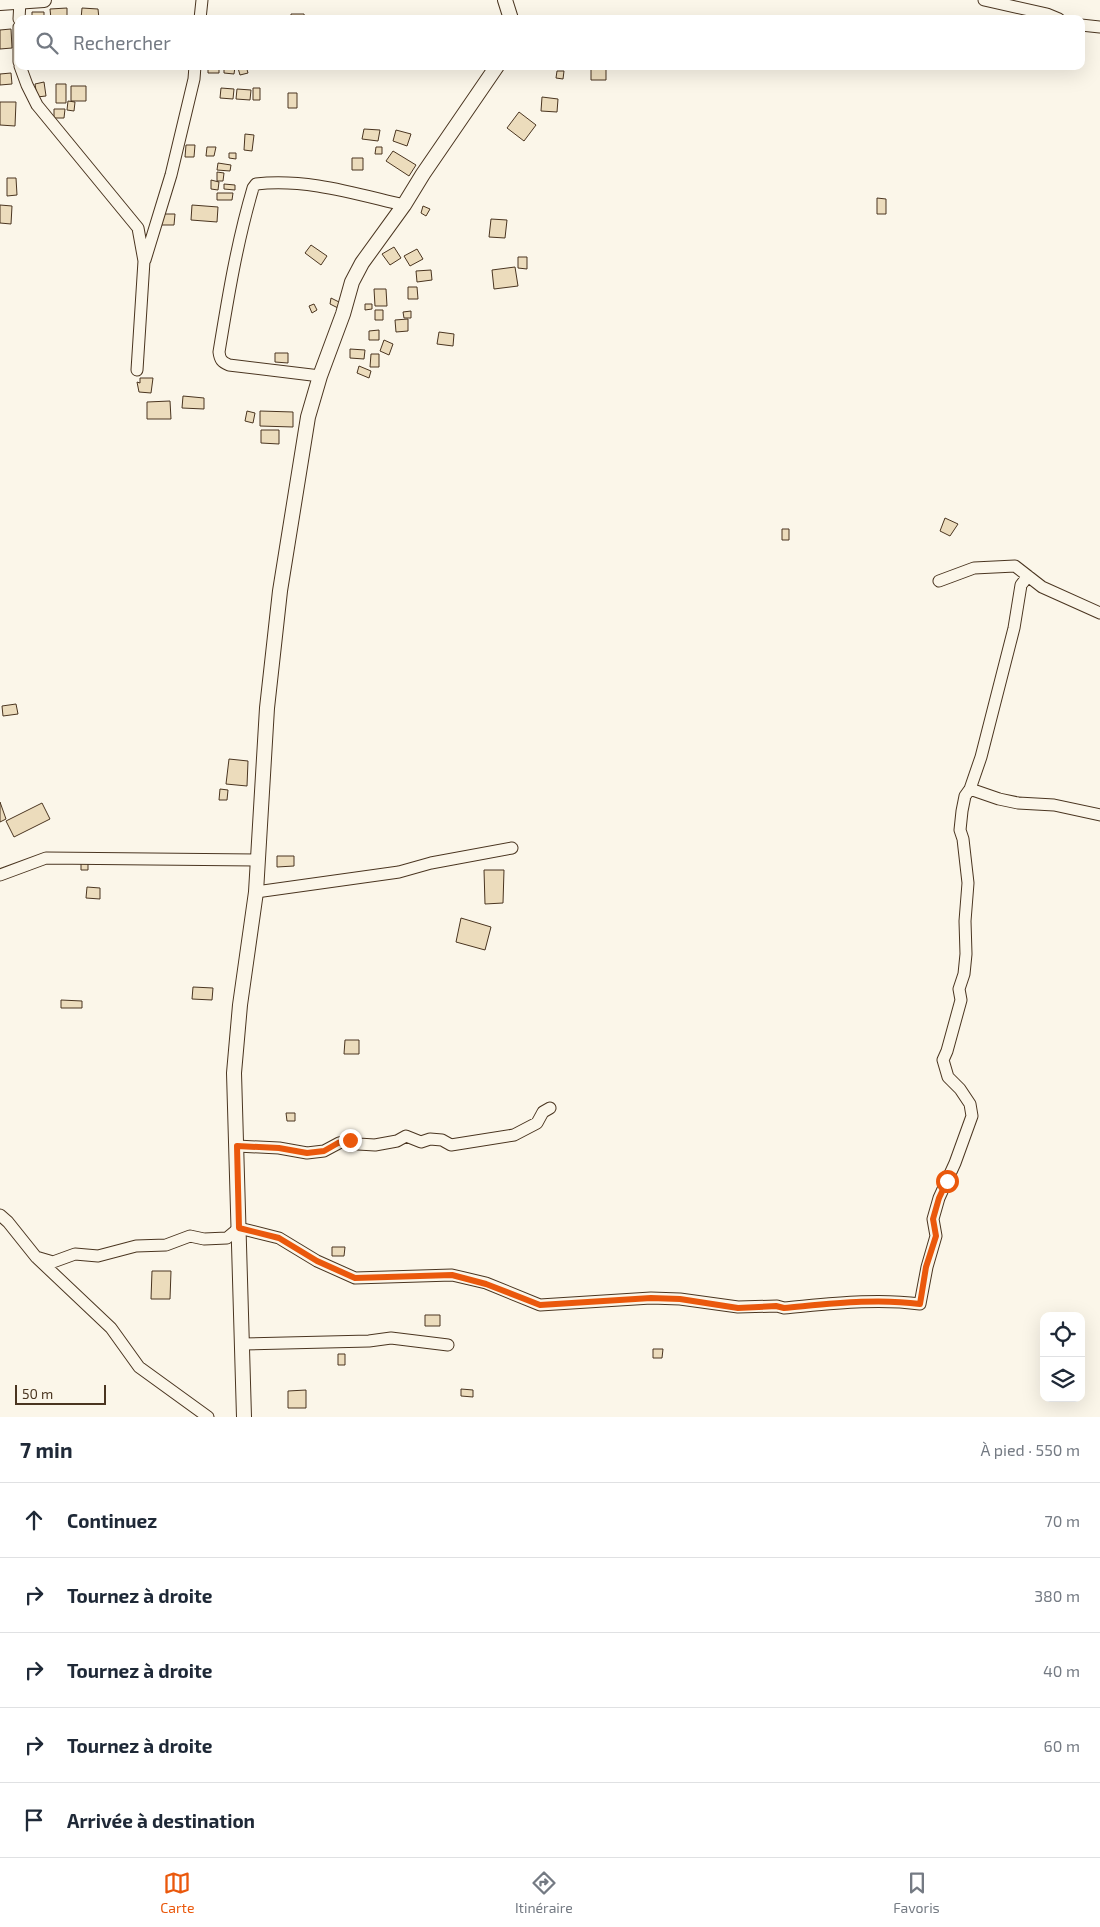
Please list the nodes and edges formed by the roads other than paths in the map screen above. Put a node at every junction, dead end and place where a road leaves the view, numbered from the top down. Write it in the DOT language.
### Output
graph roads {
  1 [pos="44,0"];
  2 [pos="202,0"];
  3 [pos="505,0"];
  4 [pos="984,0"];
  5 [pos="11,1"];
  6 [pos="17,15"];
  7 [pos="200,15"];
  8 [pos="510,15"];
  9 [pos="1049,15"];
  10 [pos="1085,25"];
  11 [pos="1100,27"];
  12 [pos="21,70"];
  13 [pos="195,70"];
  14 [pos="494,70"];
  15 [pos="404,205"];
  16 [pos="144,261"];
  17 [pos="136,370"];
  18 [pos="320,376"];
  19 [pos="1028,576"];
  20 [pos="939,582"];
  21 [pos="1100,612"];
  22 [pos="970,789"];
  23 [pos="1100,815"];
  24 [pos="512,848"];
  25 [pos="257,860"];
  26 [pos="0,875"];
  27 [pos="256,892"];
  28 [pos="550,1108"];
  29 [pos="237,1146"];
  30 [pos="0,1215"];
  31 [pos="239,1228"];
  32 [pos="36,1257"];
  33 [pos="241,1344"];
  34 [pos="448,1345"];
  35 [pos="208,1417"];
  36 [pos="244,1417"];
  1 -- 5 [label="street"];
  2 -- 7 [label="street"];
  3 -- 8 [label="street"];
  4 -- 9 [label="street"];
  5 -- 6 [label="street"];
  10 -- 11 [label="street"];
  12 -- 16 [label="street"];
  13 -- 16 [label="street"];
  14 -- 15 [label="street"];
  15 -- 18 [label="street"];
  15 -- 18 [label="street"];
  16 -- 17 [label="street"];
  18 -- 25 [label="street"];
  19 -- 20 [label="street"];
  19 -- 21 [label="street"];
  19 -- 22 [label="street"];
  22 -- 23 [label="street"];
  22 -- 31 [label="street"];
  24 -- 27 [label="street"];
  25 -- 26 [label="street"];
  25 -- 27 [label="street"];
  27 -- 29 [label="street"];
  28 -- 29 [label="street"];
  29 -- 31 [label="street"];
  30 -- 32 [label="street"];
  31 -- 32 [label="street"];
  31 -- 33 [label="street"];
  32 -- 35 [label="street"];
  33 -- 34 [label="street"];
  33 -- 36 [label="street"];
}
